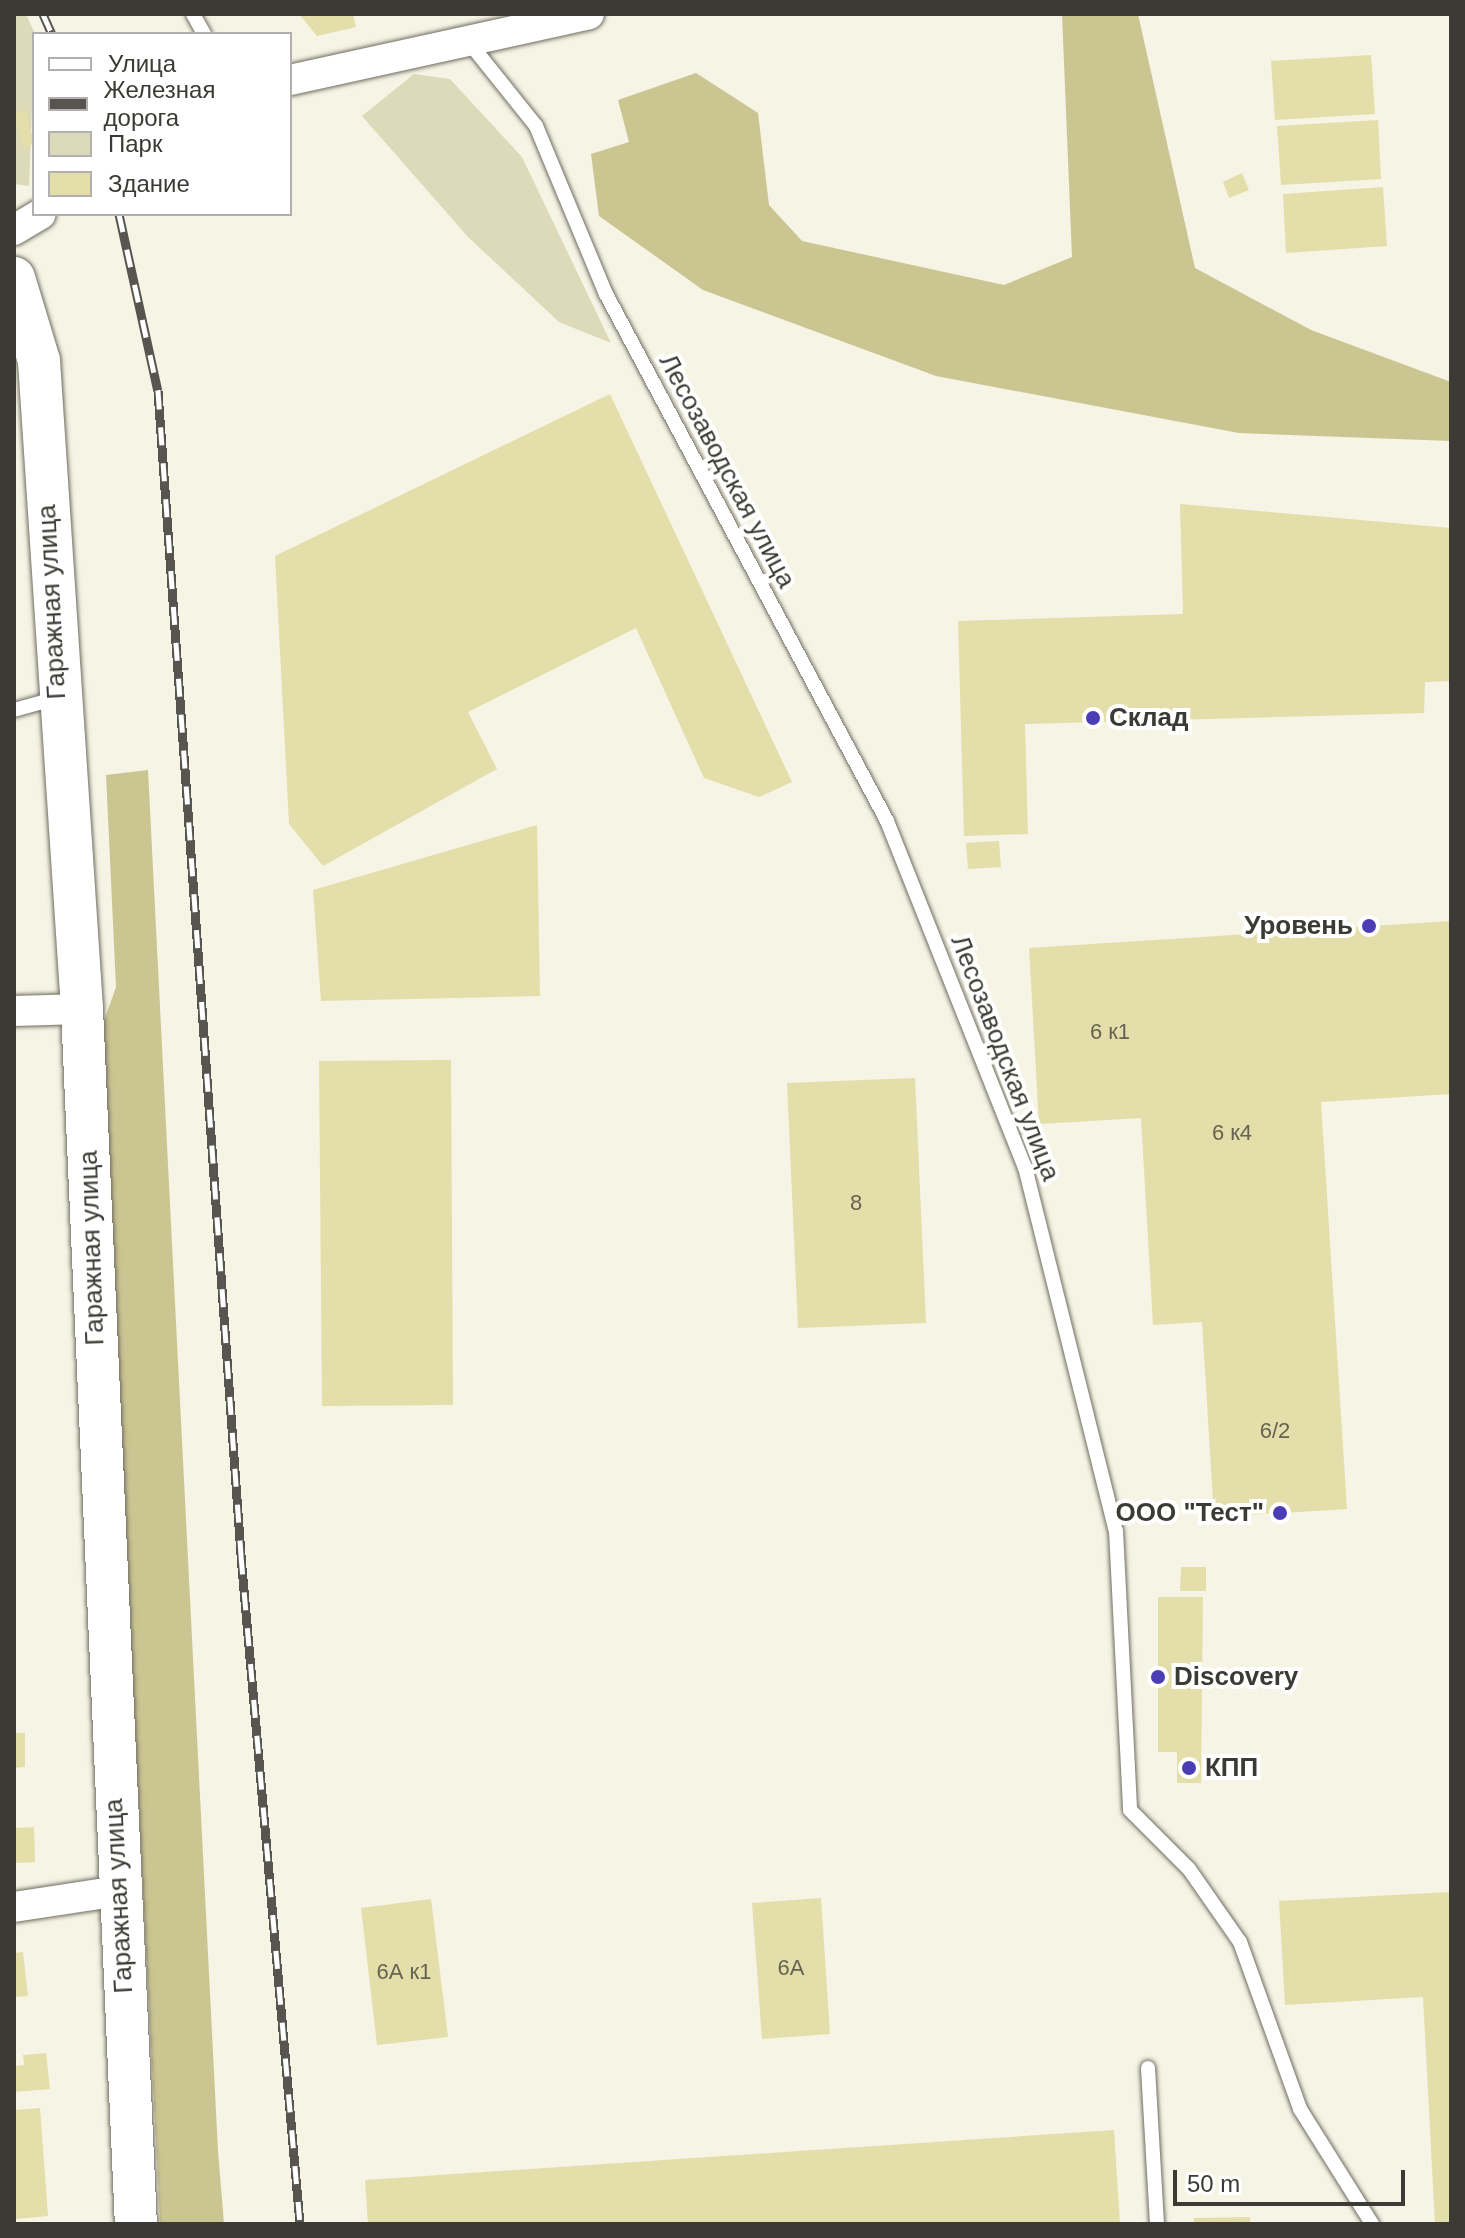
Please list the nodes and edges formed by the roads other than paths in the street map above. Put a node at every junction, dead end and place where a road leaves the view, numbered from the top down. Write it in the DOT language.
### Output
graph roads {
  1 [pos="193,14"];
  2 [pos="589,14"];
  3 [pos="203,32"];
  4 [pos="468,40"];
  5 [pos="292,80"];
  6 [pos="38,216"];
  7 [pos="14,230"];
  8 [pos="14,278"];
  9 [pos="57,698"];
  10 [pos="14,710"];
  11 [pos="82,1009"];
  12 [pos="14,1011"];
  13 [pos="118,1891"];
  14 [pos="14,1907"];
  15 [pos="1148,2068"];
  16 [pos="136,2224"];
  17 [pos="1157,2224"];
  18 [pos="1372,2224"];
  1 -- 3 [label="lane"];
  2 -- 4 [label="street"];
  4 -- 5 [label="street"];
  4 -- 18 [label="lane, Лесозаводская улица"];
  6 -- 7 [label="street"];
  8 -- 9 [label="street, Гаражная улица"];
  9 -- 10 [label="lane"];
  9 -- 11 [label="street, Гаражная улица"];
  11 -- 12 [label="street"];
  11 -- 13 [label="street, Гаражная улица"];
  13 -- 14 [label="street"];
  13 -- 16 [label="street, Гаражная улица"];
  15 -- 17 [label="lane"];
}
